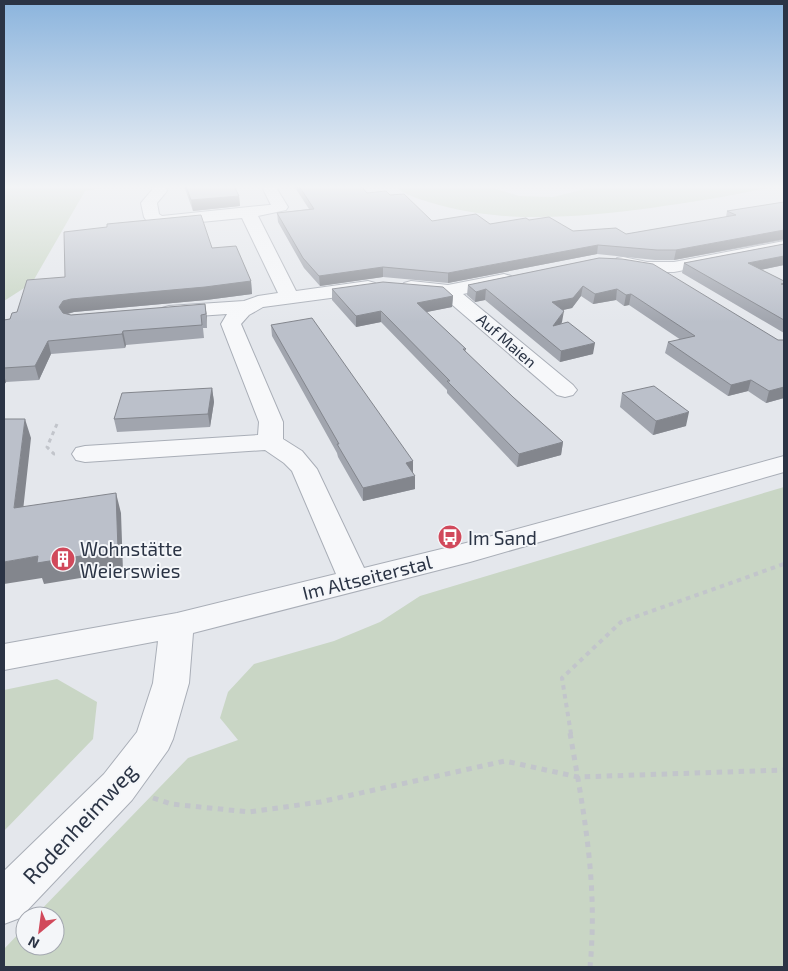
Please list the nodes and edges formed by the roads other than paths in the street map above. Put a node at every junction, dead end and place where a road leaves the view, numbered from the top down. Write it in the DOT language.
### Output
graph roads {
  1 [pos="257,231"];
  2 [pos="784,246"];
  3 [pos="605,262"];
  4 [pos="657,268"];
  5 [pos="523,276"];
  6 [pos="683,283"];
  7 [pos="448,290"];
  8 [pos="289,297"];
  9 [pos="245,307"];
  10 [pos="150,313"];
  11 [pos="565,390"];
  12 [pos="270,442"];
  13 [pos="85,454"];
  14 [pos="784,464"];
  15 [pos="354,580"];
  16 [pos="177,625"];
  17 [pos="4,657"];
  18 [pos="4,902"];
  1 -- 8 [label="street"];
  2 -- 4 [label="street"];
  3 -- 4 [label="street"];
  4 -- 6 [label="street"];
  5 -- 7 [label="street, Auf Maien"];
  7 -- 8 [label="street, Auf Maien"];
  7 -- 11 [label="street, Auf Maien"];
  8 -- 9 [label="street"];
  9 -- 10 [label="street"];
  9 -- 12 [label="street"];
  12 -- 13 [label="street"];
  12 -- 15 [label="street"];
  14 -- 15 [label="street, Im Altseiterstal"];
  15 -- 16 [label="street, Im Altseiterstal"];
  16 -- 17 [label="street, Im Altseiterstal"];
  16 -- 18 [label="street, Rodenheimweg"];
}
